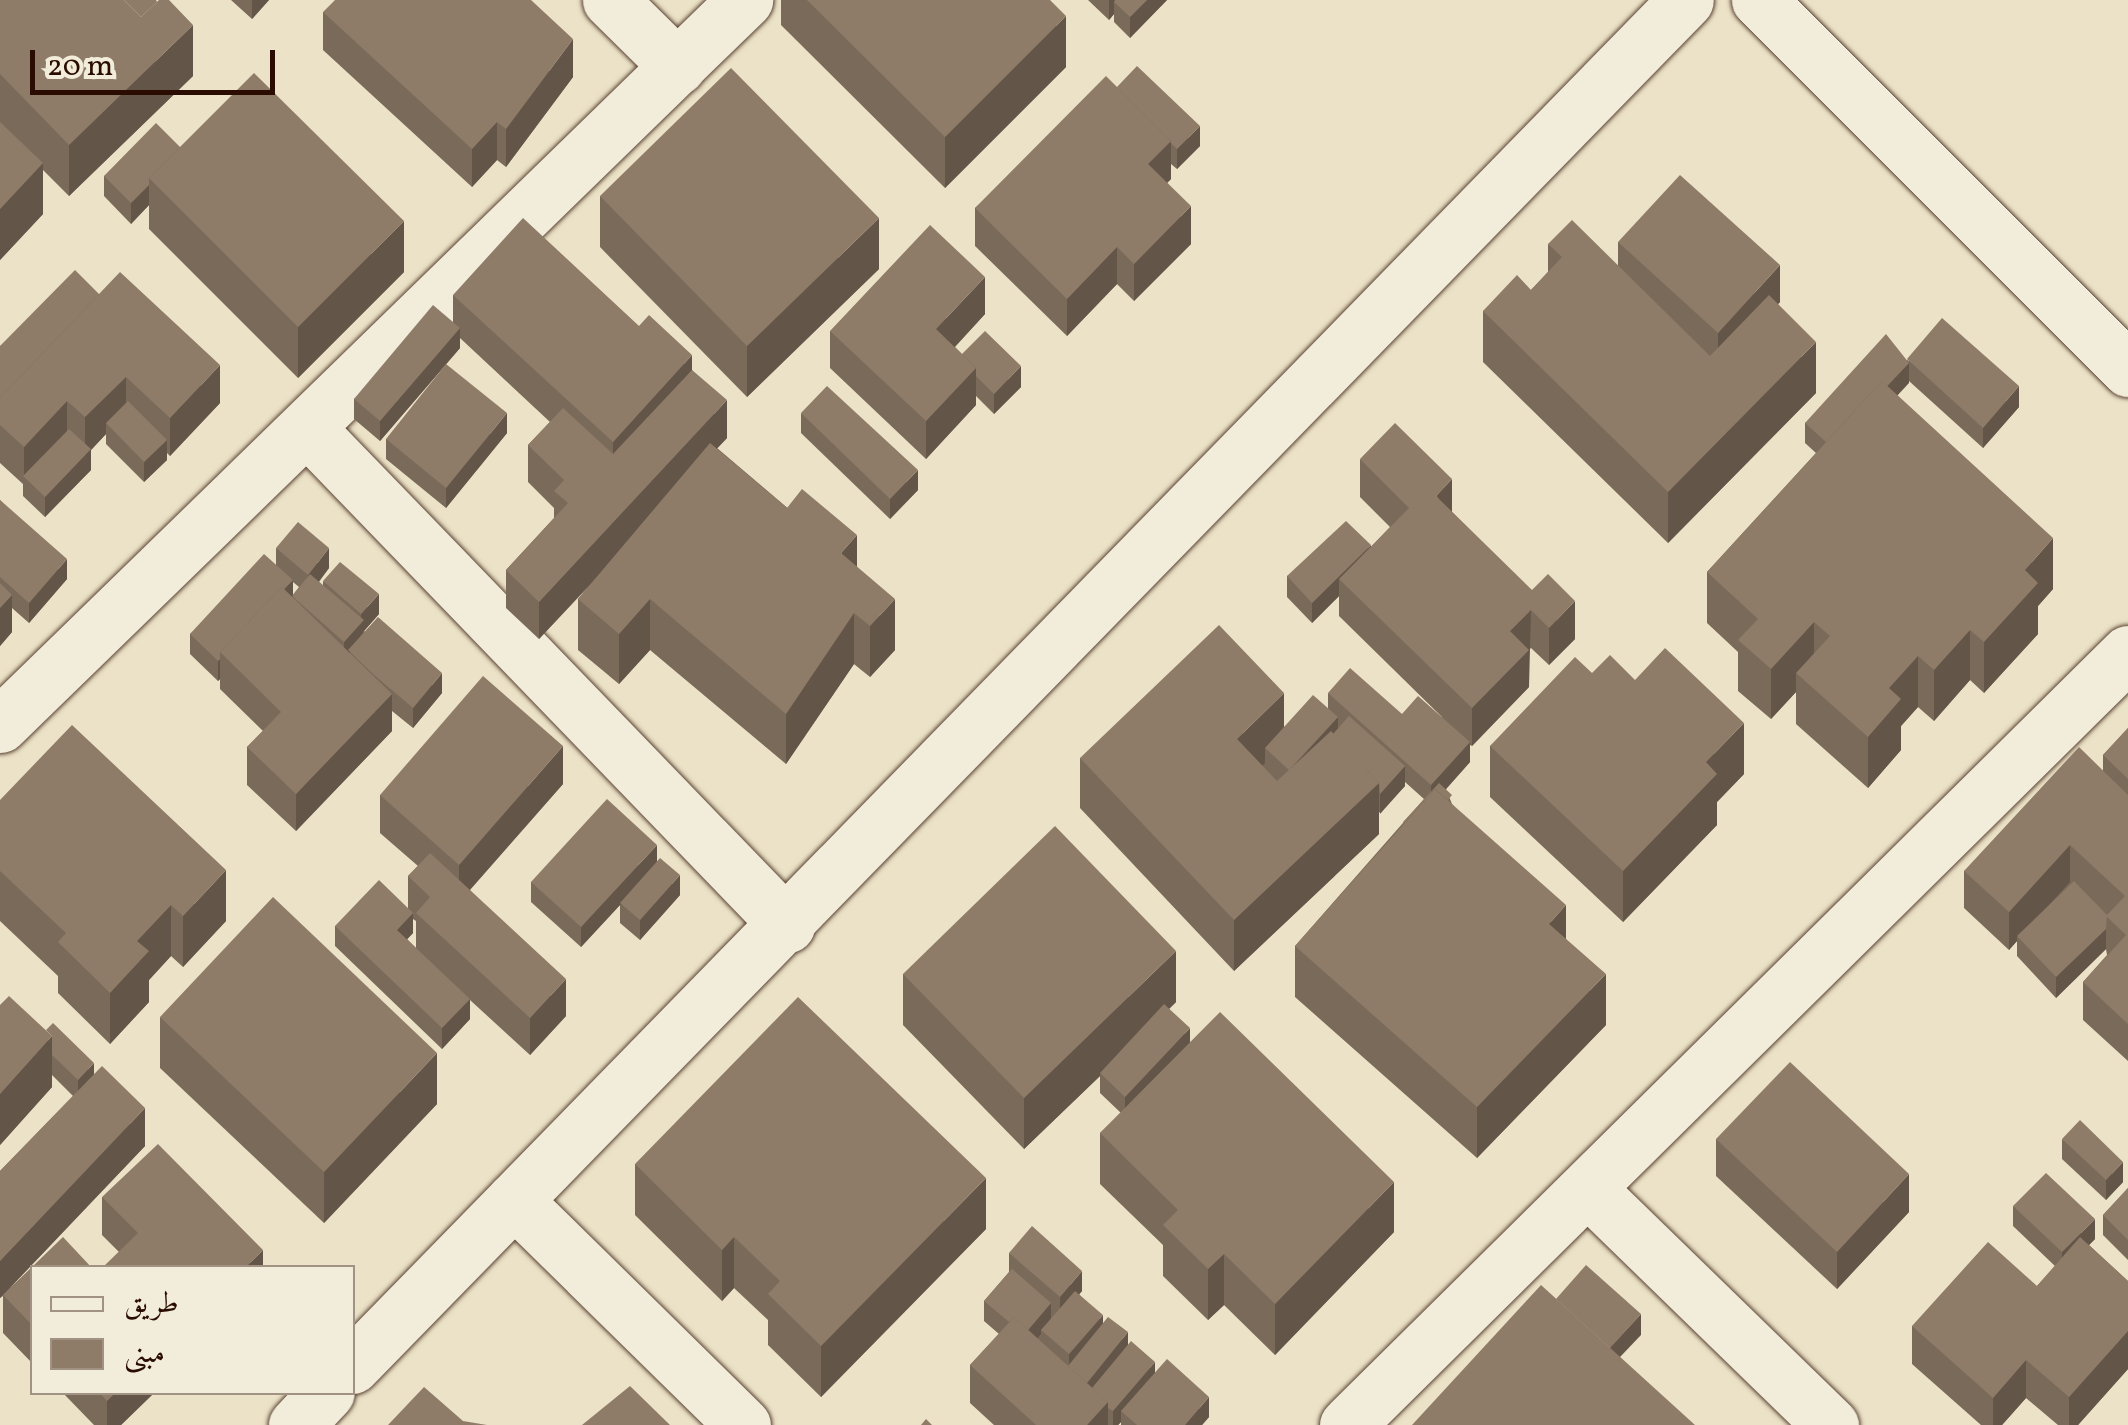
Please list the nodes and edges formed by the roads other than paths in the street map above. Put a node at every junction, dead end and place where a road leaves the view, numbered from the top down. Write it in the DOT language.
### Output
graph roads {
  1 [pos="610,0"];
  2 [pos="745,0"];
  3 [pos="1686,0"];
  4 [pos="1759,0"];
  5 [pos="678,67"];
  6 [pos="2128,369"];
  7 [pos="310,431"];
  8 [pos="2128,653"];
  9 [pos="0,725"];
  10 [pos="787,926"];
  11 [pos="1588,1190"];
  12 [pos="514,1200"];
  13 [pos="355,1363"];
  14 [pos="324,1395"];
  15 [pos="296,1425"];
  16 [pos="743,1425"];
  17 [pos="1347,1425"];
  18 [pos="1831,1425"];
  1 -- 5 [label="street"];
  2 -- 5 [label="street"];
  3 -- 10 [label="street"];
  4 -- 6 [label="street"];
  5 -- 7 [label="street"];
  7 -- 9 [label="street"];
  7 -- 10 [label="street"];
  8 -- 11 [label="street"];
  10 -- 12 [label="street"];
  11 -- 17 [label="street"];
  11 -- 18 [label="street"];
  12 -- 13 [label="street"];
  12 -- 16 [label="street"];
  14 -- 15 [label="street"];
}
